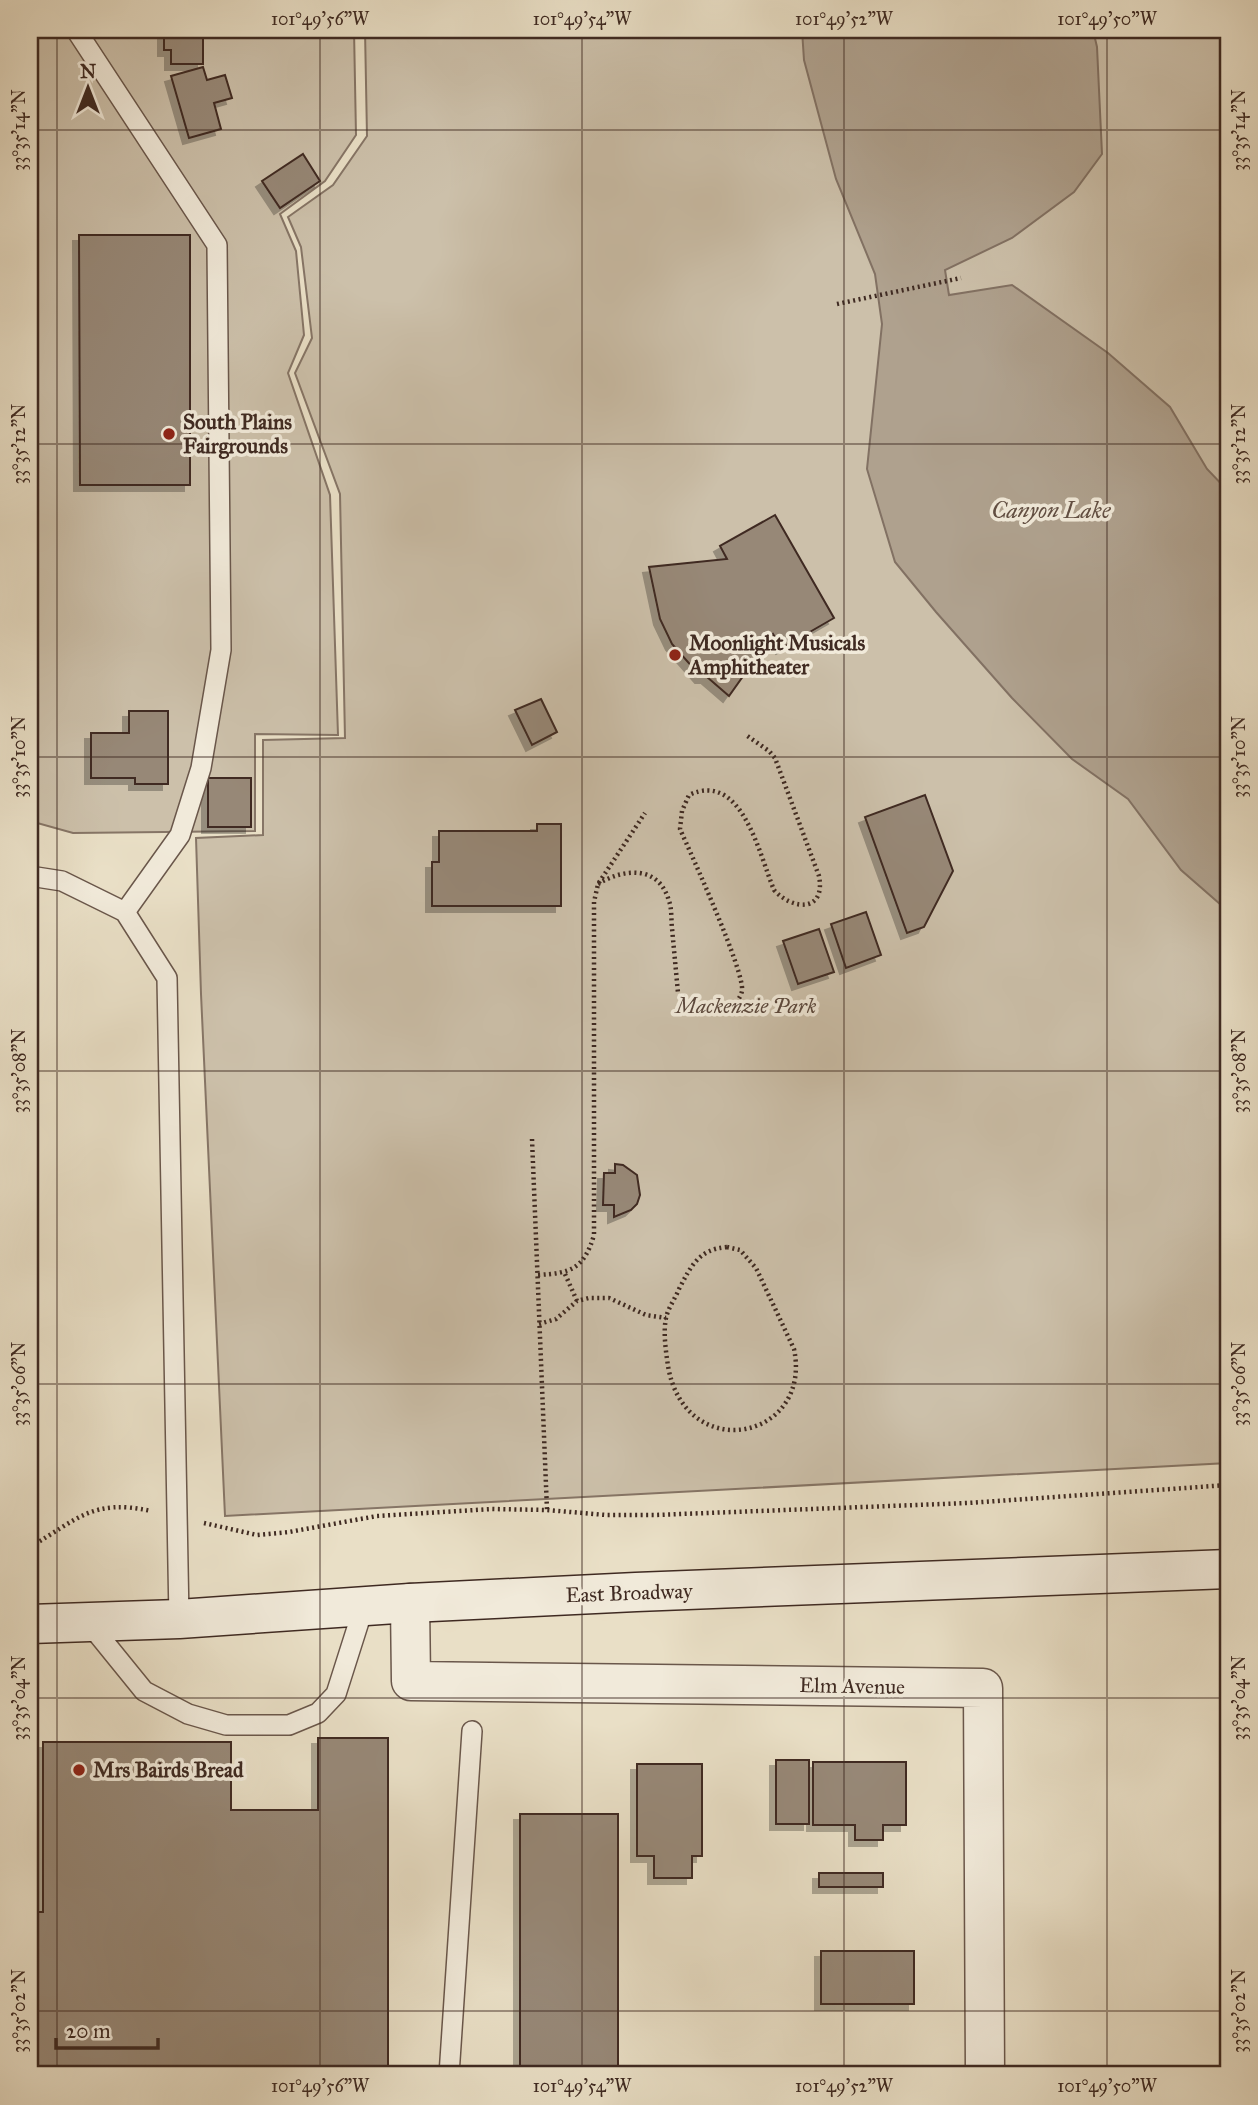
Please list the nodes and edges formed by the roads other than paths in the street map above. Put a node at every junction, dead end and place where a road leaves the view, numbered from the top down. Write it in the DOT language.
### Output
graph roads {
  1 [pos="76,30"];
  2 [pos="30,876"];
  3 [pos="125,912"];
  4 [pos="1228,1569"];
  5 [pos="410,1603"];
  6 [pos="364,1606"];
  7 [pos="179,1619"];
  8 [pos="88,1622"];
  9 [pos="30,1624"];
  10 [pos="472,1731"];
  11 [pos="449,2075"];
  12 [pos="985,2075"];
  1 -- 3 [label="lane"];
  2 -- 3 [label="lane"];
  3 -- 7 [label="lane"];
  4 -- 5 [label="main road, East Broadway"];
  5 -- 6 [label="main road, East Broadway"];
  5 -- 12 [label="main road, Elm Avenue"];
  6 -- 7 [label="main road, East Broadway"];
  6 -- 8 [label="lane"];
  7 -- 8 [label="main road, East Broadway"];
  8 -- 9 [label="main road, East Broadway"];
  10 -- 11 [label="lane"];
}
